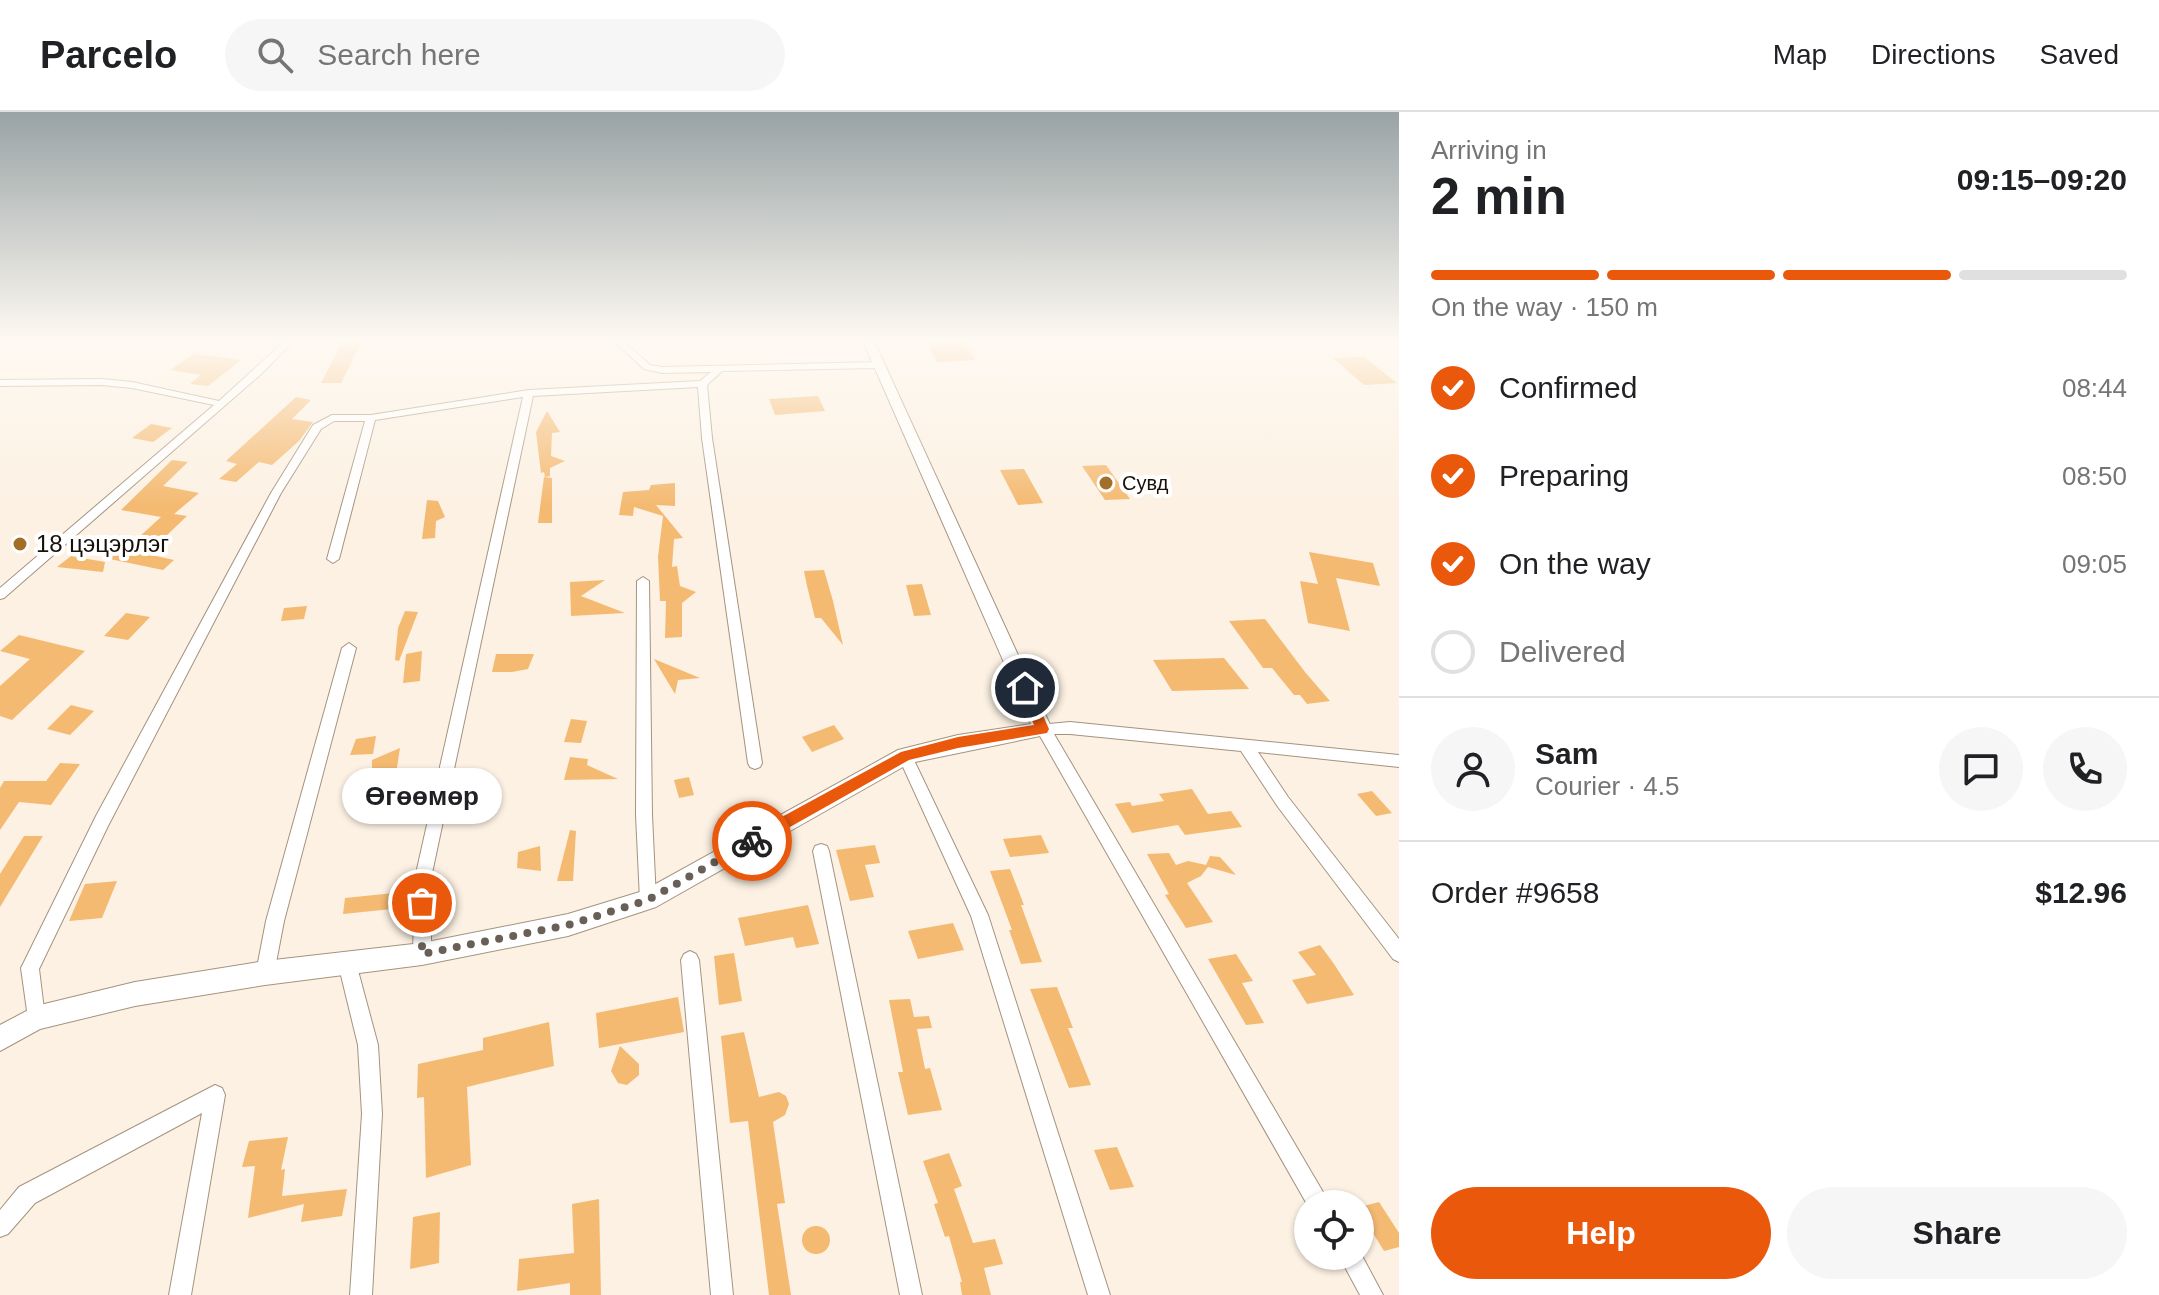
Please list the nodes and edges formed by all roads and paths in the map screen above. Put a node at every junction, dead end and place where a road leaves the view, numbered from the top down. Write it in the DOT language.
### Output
graph roads {
  1 [pos="170,394"];
  2 [pos="232,394"];
  3 [pos="521,394"];
  4 [pos="529,394"];
  5 [pos="703,394"];
  6 [pos="892,394"];
  7 [pos="221,404"];
  8 [pos="371,418"];
  9 [pos="333,559"];
  10 [pos="643,581"];
  11 [pos="0,595"];
  12 [pos="349,648"];
  13 [pos="1043,729"];
  14 [pos="1245,745"];
  15 [pos="905,756"];
  16 [pos="1399,761"];
  17 [pos="755,763"];
  18 [pos="821,851"];
  19 [pos="648,900"];
  20 [pos="1399,953"];
  21 [pos="422,954"];
  22 [pos="690,960"];
  23 [pos="347,963"];
  24 [pos="265,973"];
  25 [pos="36,1018"];
  26 [pos="0,1039"];
  27 [pos="1311,1190"];
  28 [pos="0,1226"];
  29 [pos="1358,1270"];
  30 [pos="180,1295"];
  31 [pos="361,1295"];
  32 [pos="722,1295"];
  33 [pos="911,1295"];
  34 [pos="1099,1295"];
  35 [pos="1372,1295"];
  1 -- 7 [label="street"];
  2 -- 7 [label="street"];
  3 -- 8 [label="street"];
  4 -- 21 [label="street"];
  5 -- 17 [label="street"];
  6 -- 13 [label="main road"];
  7 -- 11 [label="street"];
  8 -- 9 [label="street"];
  8 -- 25 [label="street"];
  10 -- 19 [label="street"];
  12 -- 24 [label="street"];
  13 -- 14 [label="street"];
  13 -- 15 [label="main road"];
  13 -- 27 [label="street"];
  14 -- 16 [label="street"];
  14 -- 20 [label="street"];
  15 -- 19 [label="main road"];
  15 -- 34 [label="street"];
  18 -- 33 [label="street"];
  19 -- 21 [label="main road"];
  21 -- 23 [label="main road"];
  22 -- 32 [label="street"];
  23 -- 24 [label="main road"];
  23 -- 31 [label="street"];
  24 -- 25 [label="main road"];
  25 -- 26 [label="main road"];
  28 -- 30 [label="street"];
  29 -- 35 [label="street"];
}
